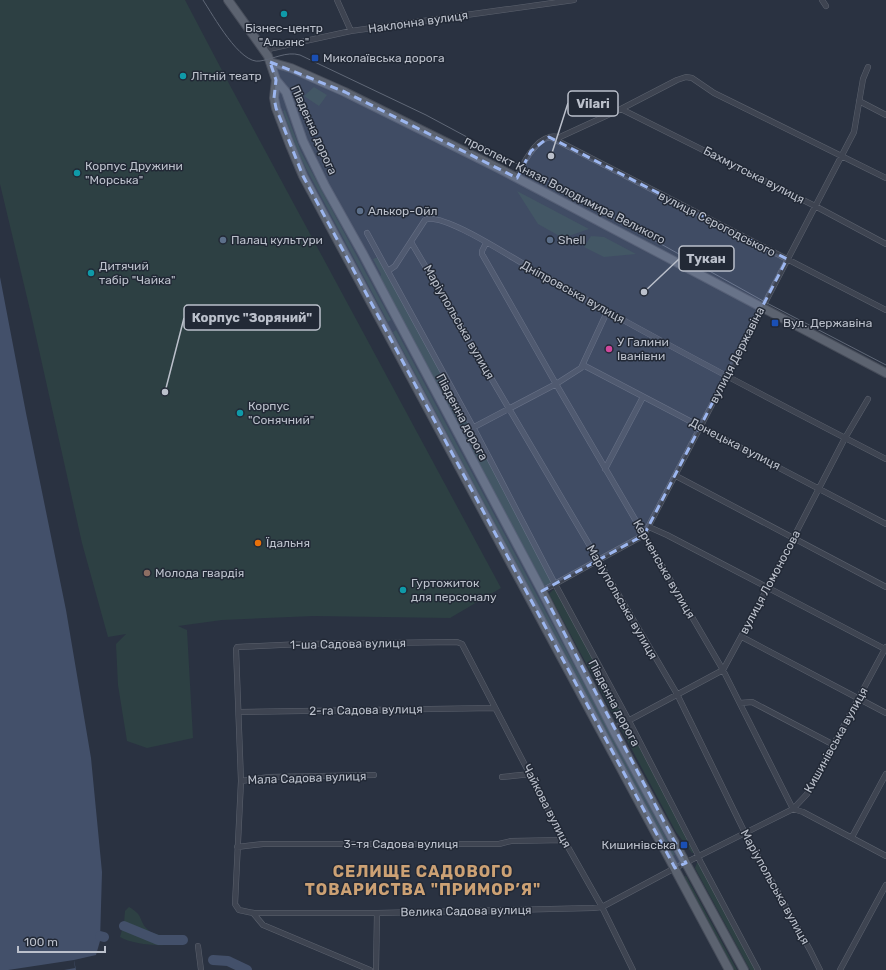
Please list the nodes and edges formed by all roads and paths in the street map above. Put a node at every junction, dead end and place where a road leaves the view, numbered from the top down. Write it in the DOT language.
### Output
graph roads {
  1 [pos="228,0"];
  2 [pos="337,0"];
  3 [pos="574,0"];
  4 [pos="822,0"];
  5 [pos="546,2"];
  6 [pos="826,6"];
  7 [pos="351,31"];
  8 [pos="264,50"];
  9 [pos="270,62"];
  10 [pos="868,67"];
  11 [pos="276,80"];
  12 [pos="859,101"];
  13 [pos="621,109"];
  14 [pos="886,115"];
  15 [pos="549,137"];
  16 [pos="841,156"];
  17 [pos="517,178"];
  18 [pos="886,178"];
  19 [pos="815,206"];
  20 [pos="367,233"];
  21 [pos="411,242"];
  22 [pos="486,243"];
  23 [pos="886,244"];
  24 [pos="787,260"];
  25 [pos="388,271"];
  26 [pos="762,308"];
  27 [pos="886,310"];
  28 [pos="607,312"];
  29 [pos="398,321"];
  30 [pos="384,328"];
  31 [pos="583,365"];
  32 [pos="886,373"];
  33 [pos="727,375"];
  34 [pos="556,384"];
  35 [pos="643,397"];
  36 [pos="868,399"];
  37 [pos="509,409"];
  38 [pos="473,427"];
  39 [pos="701,427"];
  40 [pos="459,435"];
  41 [pos="845,438"];
  42 [pos="886,459"];
  43 [pos="605,469"];
  44 [pos="676,476"];
  45 [pos="819,489"];
  46 [pos="886,524"];
  47 [pos="649,527"];
  48 [pos="644,535"];
  49 [pos="793,538"];
  50 [pos="598,561"];
  51 [pos="555,584"];
  52 [pos="768,587"];
  53 [pos="886,587"];
  54 [pos="542,591"];
  55 [pos="742,637"];
  56 [pos="460,642"];
  57 [pos="886,648"];
  58 [pos="723,670"];
  59 [pos="677,694"];
  60 [pos="859,698"];
  61 [pos="740,703"];
  62 [pos="494,708"];
  63 [pos="239,712"];
  64 [pos="886,713"];
  65 [pos="629,721"];
  66 [pos="613,729"];
  67 [pos="834,745"];
  68 [pos="531,774"];
  69 [pos="886,774"];
  70 [pos="374,775"];
  71 [pos="502,777"];
  72 [pos="241,780"];
  73 [pos="793,809"];
  74 [pos="745,833"];
  75 [pos="852,837"];
  76 [pos="564,840"];
  77 [pos="237,847"];
  78 [pos="886,856"];
  79 [pos="699,857"];
  80 [pos="686,863"];
  81 [pos="675,868"];
  82 [pos="886,886"];
  83 [pos="602,907"];
  84 [pos="253,913"];
  85 [pos="377,913"];
  86 [pos="198,946"];
  87 [pos="201,970"];
  88 [pos="370,970"];
  89 [pos="376,970"];
  90 [pos="633,970"];
  91 [pos="729,970"];
  92 [pos="744,970"];
  93 [pos="758,970"];
  94 [pos="820,970"];
  95 [pos="840,970"];
  1 -- 8 [label="main road"];
  2 -- 7 [label="street"];
  3 -- 5 [label="street, Наклонна вулиця"];
  4 -- 6 [label="street"];
  5 -- 7 [label="street, Наклонна вулиця"];
  7 -- 8 [label="street, Наклонна вулиця"];
  8 -- 9 [label="main road"];
  9 -- 11 [label="main road"];
  9 -- 17 [label="main road, проспект Князя Володимира Великого"];
  10 -- 12 [label="street, вулиця Державіна"];
  11 -- 29 [label="main road, Південна дорога"];
  11 -- 30 [label="main road, Південна дорога"];
  12 -- 14 [label="street"];
  12 -- 16 [label="street, вулиця Державіна"];
  13 -- 15 [label="street"];
  13 -- 16 [label="street"];
  13 -- 19 [label="street, Бахмутська вулиця"];
  15 -- 17 [label="street"];
  15 -- 24 [label="street, вулиця Сєрогодського"];
  16 -- 18 [label="street"];
  16 -- 19 [label="street, вулиця Державіна"];
  17 -- 26 [label="main road, проспект Князя Володимира Великого"];
  19 -- 23 [label="street, Бахмутська вулиця"];
  19 -- 24 [label="street, вулиця Державіна"];
  20 -- 25 [label="street"];
  21 -- 22 [label="street, Дніпровська вулиця"];
  21 -- 25 [label="street"];
  21 -- 37 [label="street, Маріупольська вулиця"];
  22 -- 28 [label="street, Дніпровська вулиця"];
  22 -- 34 [label="street, Керченська вулиця"];
  24 -- 26 [label="street, вулиця Державіна"];
  24 -- 27 [label="street, вулиця Сєрогодського"];
  25 -- 38 [label="street"];
  26 -- 32 [label="main road, проспект Князя Володимира Великого"];
  26 -- 33 [label="street, вулиця Державіна"];
  28 -- 31 [label="street"];
  28 -- 33 [label="street, Дніпровська вулиця"];
  29 -- 30 [label="main road"];
  29 -- 40 [label="main road, Південна дорога"];
  30 -- 81 [label="main road, Південна дорога"];
  31 -- 34 [label="street"];
  31 -- 35 [label="street, Донецька вулиця"];
  33 -- 39 [label="street, вулиця Державіна"];
  33 -- 41 [label="street, Дніпровська вулиця"];
  34 -- 37 [label="street"];
  34 -- 43 [label="street, Керченська вулиця"];
  35 -- 39 [label="street, Донецька вулиця"];
  35 -- 43 [label="street"];
  36 -- 41 [label="street, вулиця Ломоносова"];
  37 -- 38 [label="street"];
  37 -- 50 [label="street, Маріупольська вулиця"];
  38 -- 40 [label="street"];
  38 -- 51 [label="street"];
  39 -- 44 [label="street, вулиця Державіна"];
  39 -- 45 [label="street, Донецька вулиця"];
  40 -- 54 [label="main road, Південна дорога"];
  41 -- 42 [label="street, Дніпровська вулиця"];
  41 -- 45 [label="street, вулиця Ломоносова"];
  43 -- 48 [label="street, Керченська вулиця"];
  44 -- 47 [label="street, вулиця Державіна"];
  44 -- 49 [label="street"];
  45 -- 46 [label="street, Донецька вулиця"];
  45 -- 49 [label="street, вулиця Ломоносова"];
  47 -- 48 [label="street, вулиця Державіна"];
  47 -- 52 [label="street"];
  48 -- 50 [label="street, вулиця Державіна"];
  48 -- 58 [label="street, Керченська вулиця"];
  49 -- 52 [label="street, вулиця Ломоносова"];
  49 -- 53 [label="street"];
  50 -- 51 [label="street, вулиця Державіна"];
  50 -- 59 [label="street, Маріупольська вулиця"];
  51 -- 54 [label="street, вулиця Державіна"];
  51 -- 65 [label="street"];
  52 -- 55 [label="street, вулиця Ломоносова"];
  52 -- 57 [label="street"];
  54 -- 66 [label="main road, Південна дорога"];
  55 -- 58 [label="street, вулиця Ломоносова"];
  55 -- 60 [label="street"];
  56 -- 62 [label="street, Чайкова вулиця"];
  56 -- 63 [label="street, 1-ша Садова вулиця"];
  57 -- 60 [label="street, Кишинівська вулиця"];
  58 -- 59 [label="street"];
  58 -- 61 [label="street, Керченська вулиця"];
  59 -- 65 [label="street"];
  59 -- 74 [label="street, Маріупольська вулиця"];
  60 -- 64 [label="street"];
  60 -- 67 [label="street, Кишинівська вулиця"];
  61 -- 67 [label="street"];
  61 -- 73 [label="street, Керченська вулиця"];
  62 -- 63 [label="street, 2-га Садова вулиця"];
  62 -- 68 [label="street, Чайкова вулиця"];
  63 -- 72 [label="street"];
  65 -- 66 [label="street"];
  65 -- 79 [label="street"];
  66 -- 80 [label="main road, Південна дорога"];
  67 -- 73 [label="street, Кишинівська вулиця"];
  68 -- 71 [label="street"];
  68 -- 76 [label="street, Чайкова вулиця"];
  69 -- 75 [label="street"];
  70 -- 72 [label="street, Мала Садова вулиця"];
  72 -- 77 [label="street"];
  73 -- 74 [label="street, Кишинівська вулиця"];
  73 -- 75 [label="street"];
  74 -- 79 [label="street, Кишинівська вулиця"];
  74 -- 94 [label="street, Маріупольська вулиця"];
  75 -- 78 [label="street"];
  76 -- 77 [label="street, 3-тя Садова вулиця"];
  76 -- 83 [label="street, Чайкова вулиця"];
  77 -- 84 [label="street, Велика Садова вулиця"];
  79 -- 80 [label="street, Кишинівська вулиця"];
  79 -- 93 [label="street"];
  80 -- 81 [label="street, Велика Садова вулиця"];
  80 -- 92 [label="main road, Південна дорога"];
  81 -- 83 [label="street, Велика Садова вулиця"];
  81 -- 91 [label="main road, Південна дорога"];
  82 -- 95 [label="street"];
  83 -- 85 [label="street, Велика Садова вулиця"];
  83 -- 90 [label="street, Чайкова вулиця"];
  84 -- 85 [label="street, Велика Садова вулиця"];
  84 -- 88 [label="street"];
  85 -- 89 [label="street"];
  86 -- 87 [label="street"];
}
